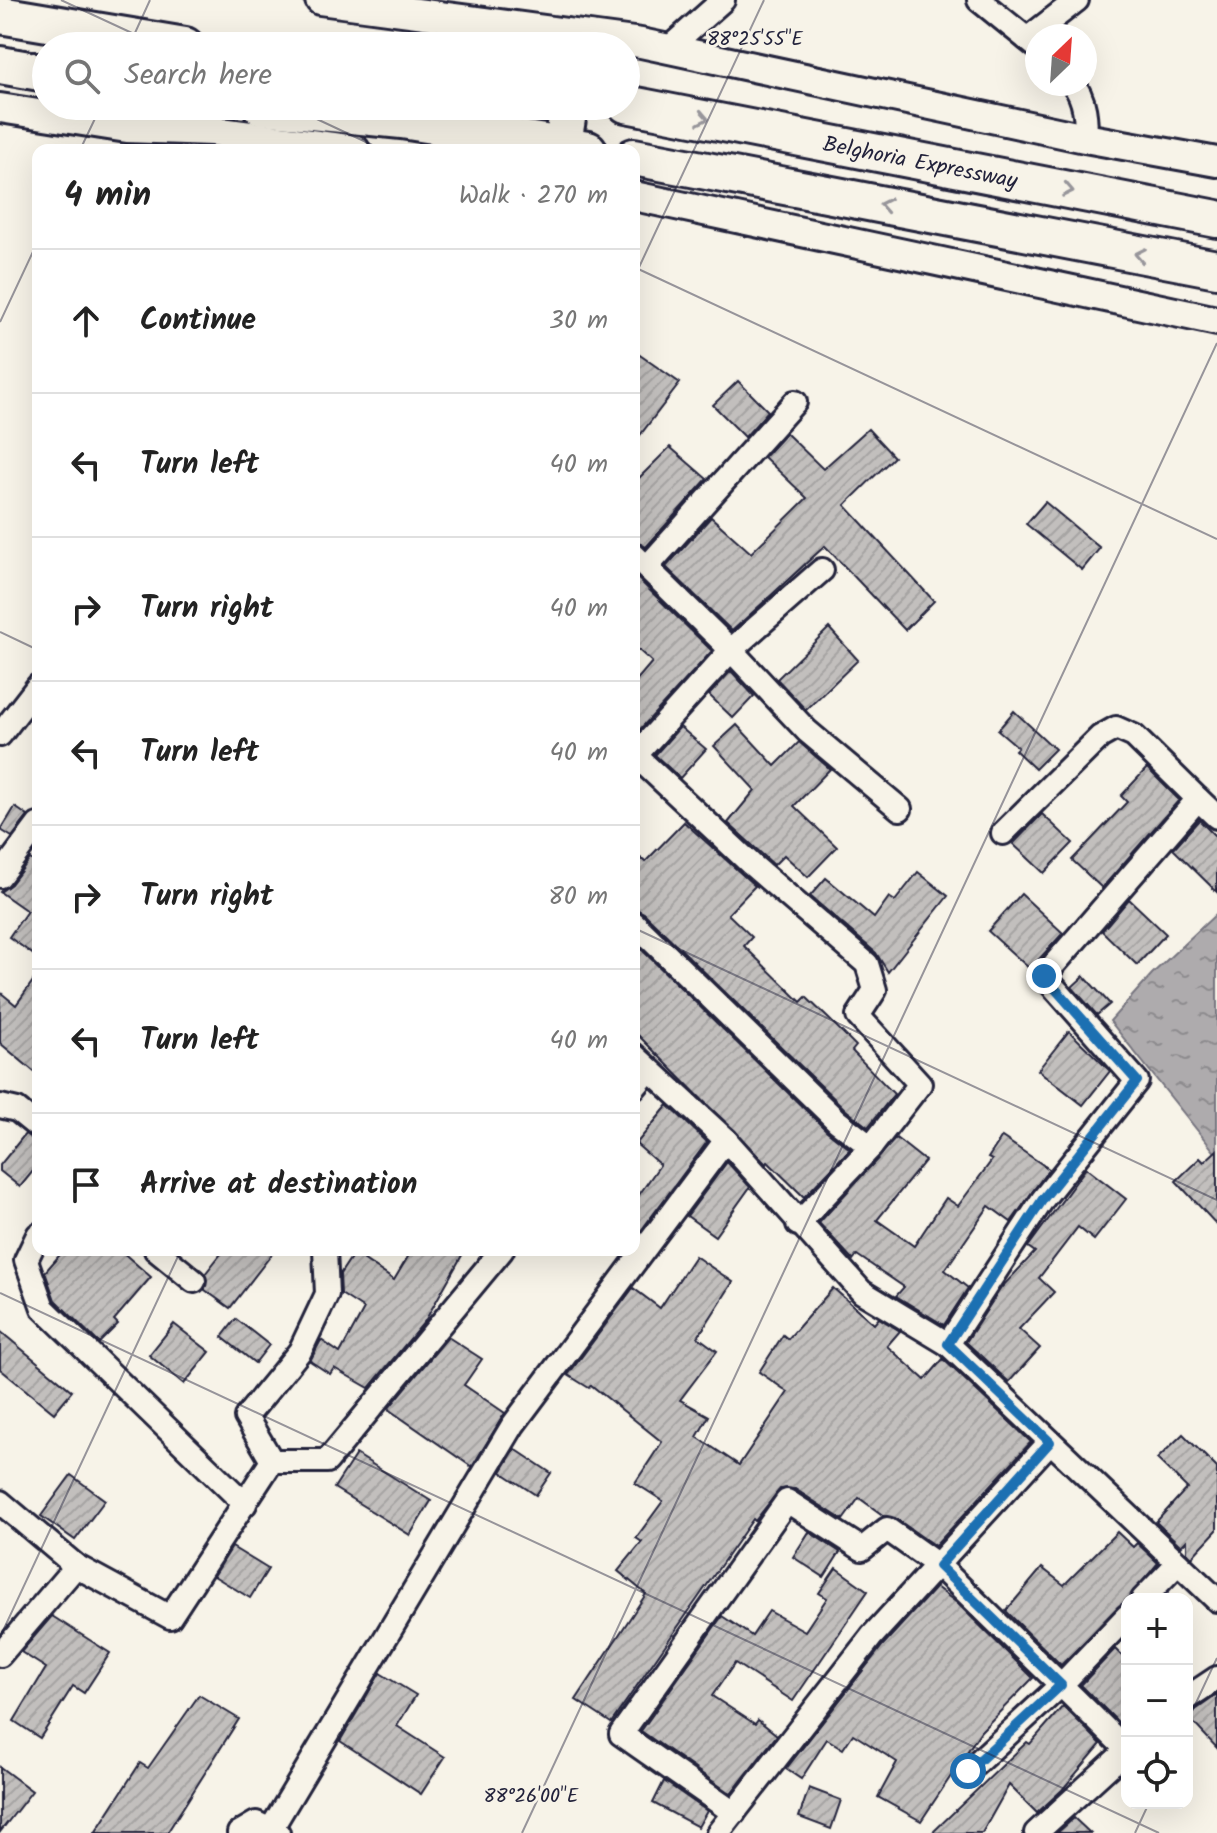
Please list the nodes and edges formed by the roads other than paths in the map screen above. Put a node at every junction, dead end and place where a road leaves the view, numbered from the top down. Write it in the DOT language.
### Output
graph roads {
  1 [pos="320,0"];
  2 [pos="723,0"];
  3 [pos="979,0"];
  4 [pos="1077,0"];
  5 [pos="0,15"];
  6 [pos="1052,24"];
  7 [pos="101,32"];
  8 [pos="567,32"];
  9 [pos="1025,37"];
  10 [pos="640,43"];
  11 [pos="669,48"];
  12 [pos="0,65"];
  13 [pos="32,71"];
  14 [pos="1078,96"];
  15 [pos="640,107"];
  16 [pos="0,108"];
  17 [pos="32,113"];
  18 [pos="73,120"];
  19 [pos="402,120"];
  20 [pos="570,120"];
  21 [pos="1086,130"];
  22 [pos="310,144"];
  23 [pos="542,144"];
  24 [pos="571,144"];
  25 [pos="640,158"];
  26 [pos="1217,162"];
  27 [pos="640,197"];
  28 [pos="1217,219"];
  29 [pos="1217,269"];
  30 [pos="1217,321"];
  31 [pos="795,402"];
  32 [pos="641,561"];
  33 [pos="822,570"];
  34 [pos="731,650"];
  35 [pos="32,694"];
  36 [pos="0,735"];
  37 [pos="640,749"];
  38 [pos="640,762"];
  39 [pos="1198,799"];
  40 [pos="900,809"];
  41 [pos="1217,817"];
  42 [pos="32,833"];
  43 [pos="1003,833"];
  44 [pos="0,876"];
  45 [pos="640,929"];
  46 [pos="642,1062"];
  47 [pos="0,1106"];
  48 [pos="32,1122"];
  49 [pos="726,1140"];
  50 [pos="871,1147"];
  51 [pos="798,1224"];
  52 [pos="32,1248"];
  53 [pos="640,1255"];
  54 [pos="163,1256"];
  55 [pos="325,1256"];
  56 [pos="497,1256"];
  57 [pos="639,1256"];
  58 [pos="194,1281"];
  59 [pos="948,1344"];
  60 [pos="1050,1442"];
  61 [pos="272,1461"];
  62 [pos="0,1502"];
  63 [pos="245,1504"];
  64 [pos="1178,1563"];
  65 [pos="76,1566"];
  66 [pos="939,1566"];
  67 [pos="1149,1593"];
  68 [pos="1217,1600"];
  69 [pos="1121,1622"];
  70 [pos="0,1655"];
  71 [pos="1217,1678"];
  72 [pos="1061,1685"];
  73 [pos="1193,1694"];
  74 [pos="1121,1739"];
  75 [pos="1121,1755"];
  76 [pos="968,1771"];
  77 [pos="734,1813"];
  78 [pos="274,1831"];
  79 [pos="239,1833"];
  80 [pos="718,1833"];
  81 [pos="1036,1833"];
  1 -- 8 [label="street"];
  2 -- 11 [label="street"];
  3 -- 9 [label="street"];
  4 -- 6 [label="street"];
  5 -- 7 [label="highway"];
  10 -- 11 [label="street"];
  11 -- 21 [label="street"];
  12 -- 13 [label="highway"];
  14 -- 21 [label="street"];
  15 -- 28 [label="highway, Belghoria Expressway, one-way"];
  16 -- 17 [label="street"];
  18 -- 22 [label="street"];
  19 -- 23 [label="highway"];
  20 -- 24 [label="highway"];
  21 -- 26 [label="street"];
  29 -- 25 [label="highway, one-way"];
  27 -- 30 [label="street"];
  31 -- 32 [label="street"];
  32 -- 34 [label="street"];
  33 -- 34 [label="street"];
  34 -- 37 [label="street"];
  34 -- 40 [label="street"];
  35 -- 36 [label="street"];
  38 -- 50 [label="street"];
  39 -- 41 [label="street"];
  39 -- 43 [label="street"];
  39 -- 59 [label="street"];
  42 -- 44 [label="street"];
  45 -- 50 [label="street"];
  46 -- 49 [label="street"];
  47 -- 48 [label="street"];
  49 -- 51 [label="street"];
  49 -- 53 [label="street"];
  50 -- 51 [label="street"];
  51 -- 59 [label="street"];
  52 -- 63 [label="street"];
  54 -- 58 [label="street"];
  55 -- 61 [label="street"];
  56 -- 61 [label="street"];
  57 -- 78 [label="street"];
  59 -- 60 [label="street"];
  60 -- 64 [label="street"];
  60 -- 66 [label="street"];
  61 -- 63 [label="street"];
  62 -- 65 [label="street"];
  63 -- 65 [label="street"];
  64 -- 67 [label="street"];
  64 -- 68 [label="street"];
  65 -- 70 [label="street"];
  66 -- 72 [label="street"];
  66 -- 77 [label="street"];
  66 -- 77 [label="street"];
  69 -- 72 [label="street"];
  71 -- 73 [label="street"];
  72 -- 74 [label="street"];
  72 -- 76 [label="street"];
  75 -- 81 [label="street"];
  77 -- 80 [label="street"];
  78 -- 79 [label="street"];
}
